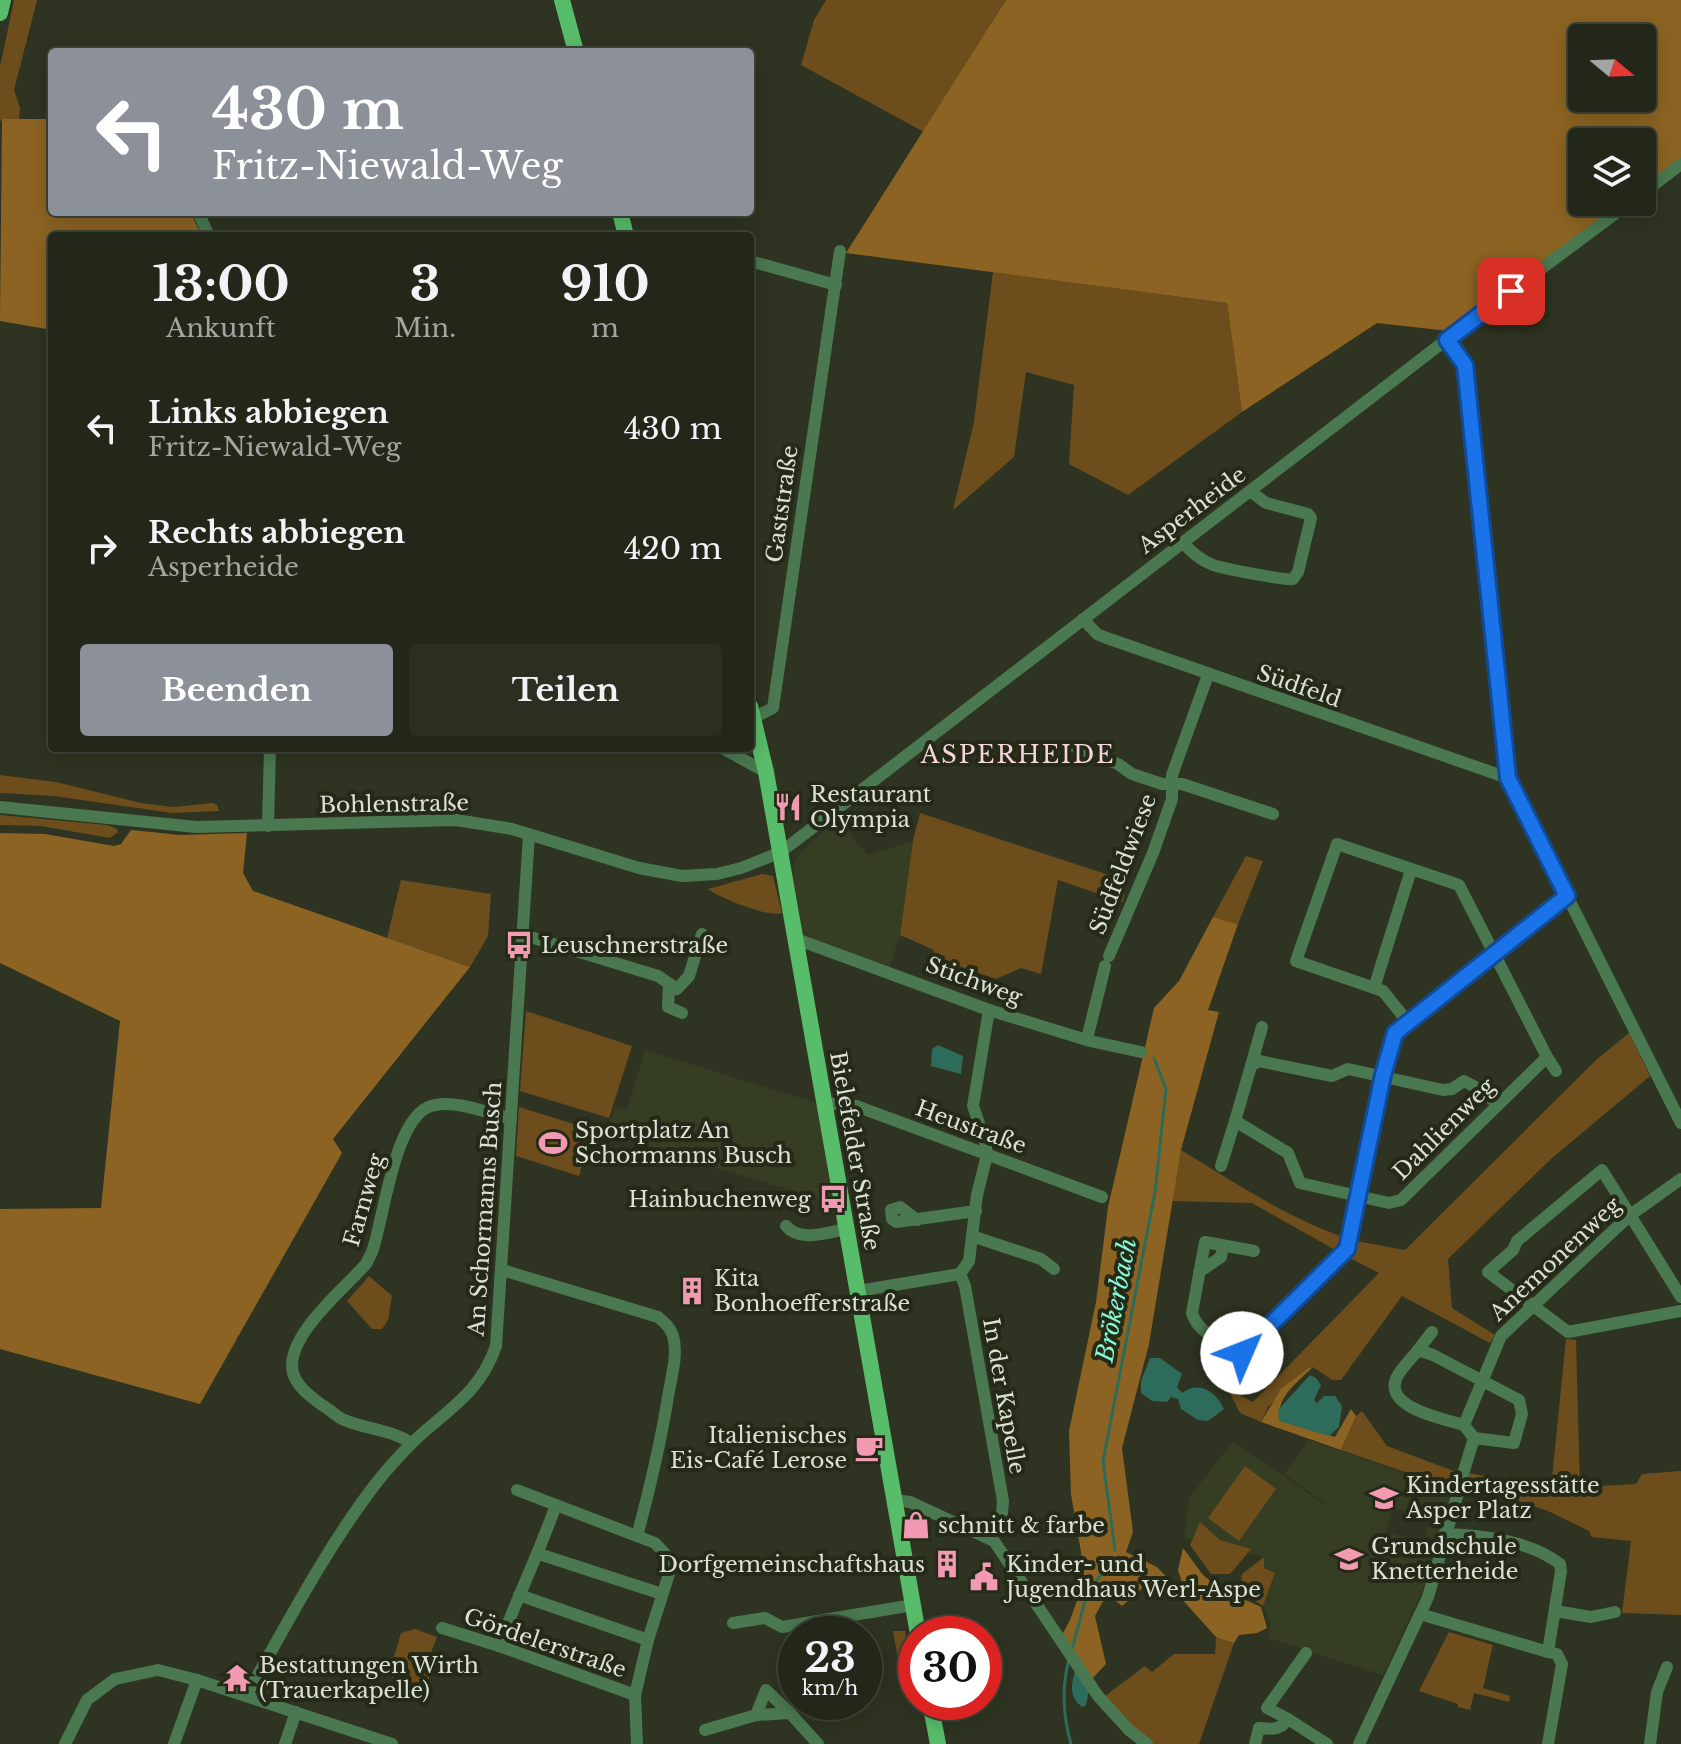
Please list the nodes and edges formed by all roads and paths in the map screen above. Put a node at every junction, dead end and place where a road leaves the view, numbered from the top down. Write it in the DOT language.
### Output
graph roads {
  1 [pos="3,0"];
  2 [pos="562,0"];
  3 [pos="0,13"];
  4 [pos="575,48"];
  5 [pos="1681,164"];
  6 [pos="1656,183"];
  7 [pos="1612,216"];
  8 [pos="840,251"];
  9 [pos="754,262"];
  10 [pos="836,285"];
  11 [pos="1447,340"];
  12 [pos="1250,491"];
  13 [pos="1183,543"];
  14 [pos="1083,619"];
  15 [pos="1208,675"];
  16 [pos="754,712"];
  17 [pos="754,721"];
  18 [pos="1073,746"];
  19 [pos="270,752"];
  20 [pos="729,752"];
  21 [pos="766,772"];
  22 [pos="1508,778"];
  23 [pos="1171,786"];
  24 [pos="0,807"];
  25 [pos="1273,814"];
  26 [pos="268,821"];
  27 [pos="529,834"];
  28 [pos="1324,837"];
  29 [pos="1337,844"];
  30 [pos="779,853"];
  31 [pos="1411,870"];
  32 [pos="1567,896"];
  33 [pos="702,934"];
  34 [pos="524,935"];
  35 [pos="796,939"];
  36 [pos="1494,953"];
  37 [pos="1296,961"];
  38 [pos="1291,975"];
  39 [pos="673,987"];
  40 [pos="1374,988"];
  41 [pos="989,1010"];
  42 [pos="682,1013"];
  43 [pos="1407,1021"];
  44 [pos="1262,1027"];
  45 [pos="1087,1039"];
  46 [pos="1141,1052"];
  47 [pos="1547,1057"];
  48 [pos="1251,1066"];
  49 [pos="1556,1071"];
  50 [pos="1383,1075"];
  51 [pos="825,1103"];
  52 [pos="1497,1104"];
  53 [pos="511,1119"];
  54 [pos="1235,1121"];
  55 [pos="1681,1123"];
  56 [pos="987,1155"];
  57 [pos="1221,1166"];
  58 [pos="1681,1179"];
  59 [pos="1102,1197"];
  60 [pos="1357,1197"];
  61 [pos="976,1211"];
  62 [pos="1629,1216"];
  63 [pos="917,1220"];
  64 [pos="786,1226"];
  65 [pos="847,1229"];
  66 [pos="972,1236"];
  67 [pos="1223,1246"];
  68 [pos="1254,1251"];
  69 [pos="1054,1269"];
  70 [pos="502,1270"];
  71 [pos="1199,1272"];
  72 [pos="960,1274"];
  73 [pos="858,1291"];
  74 [pos="1681,1297"];
  75 [pos="1534,1306"];
  76 [pos="1681,1311"];
  77 [pos="1432,1332"];
  78 [pos="1418,1350"];
  79 [pos="1483,1380"];
  80 [pos="1464,1425"];
  81 [pos="1474,1438"];
  82 [pos="412,1443"];
  83 [pos="517,1490"];
  84 [pos="894,1500"];
  85 [pos="556,1505"];
  86 [pos="1001,1525"];
  87 [pos="1444,1534"];
  88 [pos="637,1536"];
  89 [pos="539,1554"];
  90 [pos="662,1594"];
  91 [pos="519,1595"];
  92 [pos="913,1605"];
  93 [pos="1555,1611"];
  94 [pos="1615,1612"];
  95 [pos="1420,1614"];
  96 [pos="915,1616"];
  97 [pos="733,1623"];
  98 [pos="442,1628"];
  99 [pos="648,1640"];
  100 [pos="499,1646"];
  101 [pos="1548,1652"];
  102 [pos="1306,1653"];
  103 [pos="1667,1667"];
  104 [pos="197,1680"];
  105 [pos="635,1695"];
  106 [pos="246,1696"];
  107 [pos="778,1702"];
  108 [pos="1267,1708"];
  109 [pos="296,1712"];
  110 [pos="778,1714"];
  111 [pos="756,1715"];
  112 [pos="1288,1719"];
  113 [pos="796,1720"];
  114 [pos="933,1720"];
  115 [pos="1259,1728"];
  116 [pos="705,1730"];
  117 [pos="377,1742"];
  118 [pos="65,1744"];
  119 [pos="174,1744"];
  120 [pos="285,1744"];
  121 [pos="392,1744"];
  122 [pos="637,1744"];
  123 [pos="818,1744"];
  124 [pos="938,1744"];
  125 [pos="1147,1744"];
  126 [pos="1255,1744"];
  127 [pos="1327,1744"];
  128 [pos="1359,1744"];
  129 [pos="1548,1744"];
  130 [pos="1650,1744"];
  1 -- 3 [label="main road"];
  2 -- 4 [label="main road"];
  5 -- 6 [label="street"];
  7 -- 11 [label="street, Asperheide"];
  8 -- 10 [label="street, Gaststraße"];
  9 -- 10 [label="street"];
  10 -- 16 [label="street, Gaststraße"];
  11 -- 12 [label="street, Asperheide"];
  11 -- 22 [label="street"];
  12 -- 13 [label="street, Asperheide"];
  12 -- 13 [label="street"];
  13 -- 14 [label="street, Asperheide"];
  14 -- 15 [label="street, Südfeld"];
  14 -- 30 [label="street, Asperheide"];
  15 -- 22 [label="street, Südfeld"];
  15 -- 23 [label="street, Südfeldwiese"];
  17 -- 21 [label="main road, Bielefelder Straße"];
  18 -- 23 [label="street"];
  19 -- 26 [label="street"];
  20 -- 21 [label="street"];
  21 -- 30 [label="main road, Bielefelder Straße"];
  22 -- 32 [label="street"];
  23 -- 25 [label="street, Südfeldwiese"];
  23 -- 45 [label="street, Südfeldwiese"];
  24 -- 26 [label="street, Bohlenstraße"];
  26 -- 27 [label="street, Bohlenstraße"];
  27 -- 30 [label="street, Bohlenstraße"];
  27 -- 34 [label="street, An Schormanns Busch"];
  28 -- 29 [label="street"];
  29 -- 31 [label="street"];
  29 -- 37 [label="street"];
  30 -- 35 [label="main road, Bielefelder Straße"];
  31 -- 36 [label="street"];
  31 -- 40 [label="street"];
  32 -- 36 [label="street"];
  32 -- 55 [label="street"];
  33 -- 39 [label="street"];
  34 -- 39 [label="street"];
  34 -- 53 [label="street, An Schormanns Busch"];
  35 -- 41 [label="street, Stichweg"];
  35 -- 51 [label="main road, Bielefelder Straße"];
  36 -- 43 [label="street"];
  36 -- 47 [label="street"];
  37 -- 38 [label="street"];
  37 -- 40 [label="street"];
  39 -- 42 [label="street"];
  40 -- 43 [label="street"];
  41 -- 45 [label="street, Stichweg"];
  41 -- 56 [label="street"];
  43 -- 50 [label="street"];
  44 -- 48 [label="street"];
  45 -- 46 [label="street, Stichweg"];
  47 -- 49 [label="street"];
  47 -- 52 [label="street, Dahlienweg"];
  48 -- 50 [label="street"];
  48 -- 54 [label="street"];
  50 -- 52 [label="street"];
  50 -- 60 [label="street"];
  51 -- 56 [label="street, Heustraße"];
  51 -- 65 [label="main road, Bielefelder Straße"];
  52 -- 60 [label="street, Dahlienweg"];
  53 -- 70 [label="street, An Schormanns Busch"];
  53 -- 82 [label="street, Farnweg"];
  54 -- 57 [label="street"];
  54 -- 60 [label="street, Dahlienweg"];
  56 -- 59 [label="street, Heustraße"];
  56 -- 61 [label="street"];
  58 -- 62 [label="street, Anemonenweg"];
  60 -- 71 [label="street"];
  61 -- 63 [label="street"];
  61 -- 66 [label="street"];
  62 -- 74 [label="street"];
  62 -- 75 [label="street, Anemonenweg"];
  62 -- 75 [label="street"];
  64 -- 65 [label="street"];
  65 -- 73 [label="main road, Bielefelder Straße"];
  66 -- 69 [label="street"];
  66 -- 72 [label="street"];
  67 -- 68 [label="street"];
  67 -- 71 [label="street"];
  67 -- 71 [label="street"];
  70 -- 82 [label="street, An Schormanns Busch"];
  70 -- 88 [label="street"];
  72 -- 73 [label="street"];
  72 -- 86 [label="street, In der Kapelle"];
  73 -- 84 [label="main road, Bielefelder Straße"];
  75 -- 76 [label="street"];
  75 -- 79 [label="street, Anemonenweg"];
  77 -- 78 [label="street"];
  78 -- 79 [label="street"];
  78 -- 80 [label="street"];
  79 -- 80 [label="street, Anemonenweg"];
  79 -- 81 [label="street"];
  80 -- 81 [label="street"];
  81 -- 87 [label="street"];
  82 -- 106 [label="street, An Schormanns Busch"];
  83 -- 85 [label="street"];
  84 -- 92 [label="main road, Bielefelder Straße"];
  84 -- 125 [label="street"];
  85 -- 88 [label="street"];
  85 -- 89 [label="street"];
  87 -- 93 [label="street"];
  87 -- 95 [label="street"];
  88 -- 90 [label="street"];
  89 -- 90 [label="street"];
  89 -- 91 [label="street"];
  90 -- 99 [label="street"];
  91 -- 99 [label="street"];
  91 -- 100 [label="street"];
  92 -- 96 [label="main road, Bielefelder Straße"];
  92 -- 97 [label="street"];
  93 -- 94 [label="street"];
  93 -- 101 [label="street"];
  95 -- 101 [label="street"];
  95 -- 128 [label="street"];
  98 -- 100 [label="street, Gördelerstraße"];
  99 -- 105 [label="street"];
  100 -- 105 [label="street, Gördelerstraße"];
  101 -- 129 [label="street"];
  102 -- 108 [label="street"];
  103 -- 130 [label="street"];
  104 -- 106 [label="street"];
  104 -- 118 [label="street"];
  104 -- 119 [label="street"];
  105 -- 122 [label="street"];
  106 -- 109 [label="street"];
  107 -- 111 [label="street"];
  108 -- 112 [label="street"];
  108 -- 115 [label="street"];
  109 -- 117 [label="street"];
  109 -- 120 [label="street"];
  110 -- 111 [label="street"];
  111 -- 116 [label="street"];
  112 -- 115 [label="street"];
  112 -- 127 [label="street"];
  113 -- 123 [label="street"];
  114 -- 124 [label="main road"];
  115 -- 126 [label="street"];
  117 -- 121 [label="street"];
}
